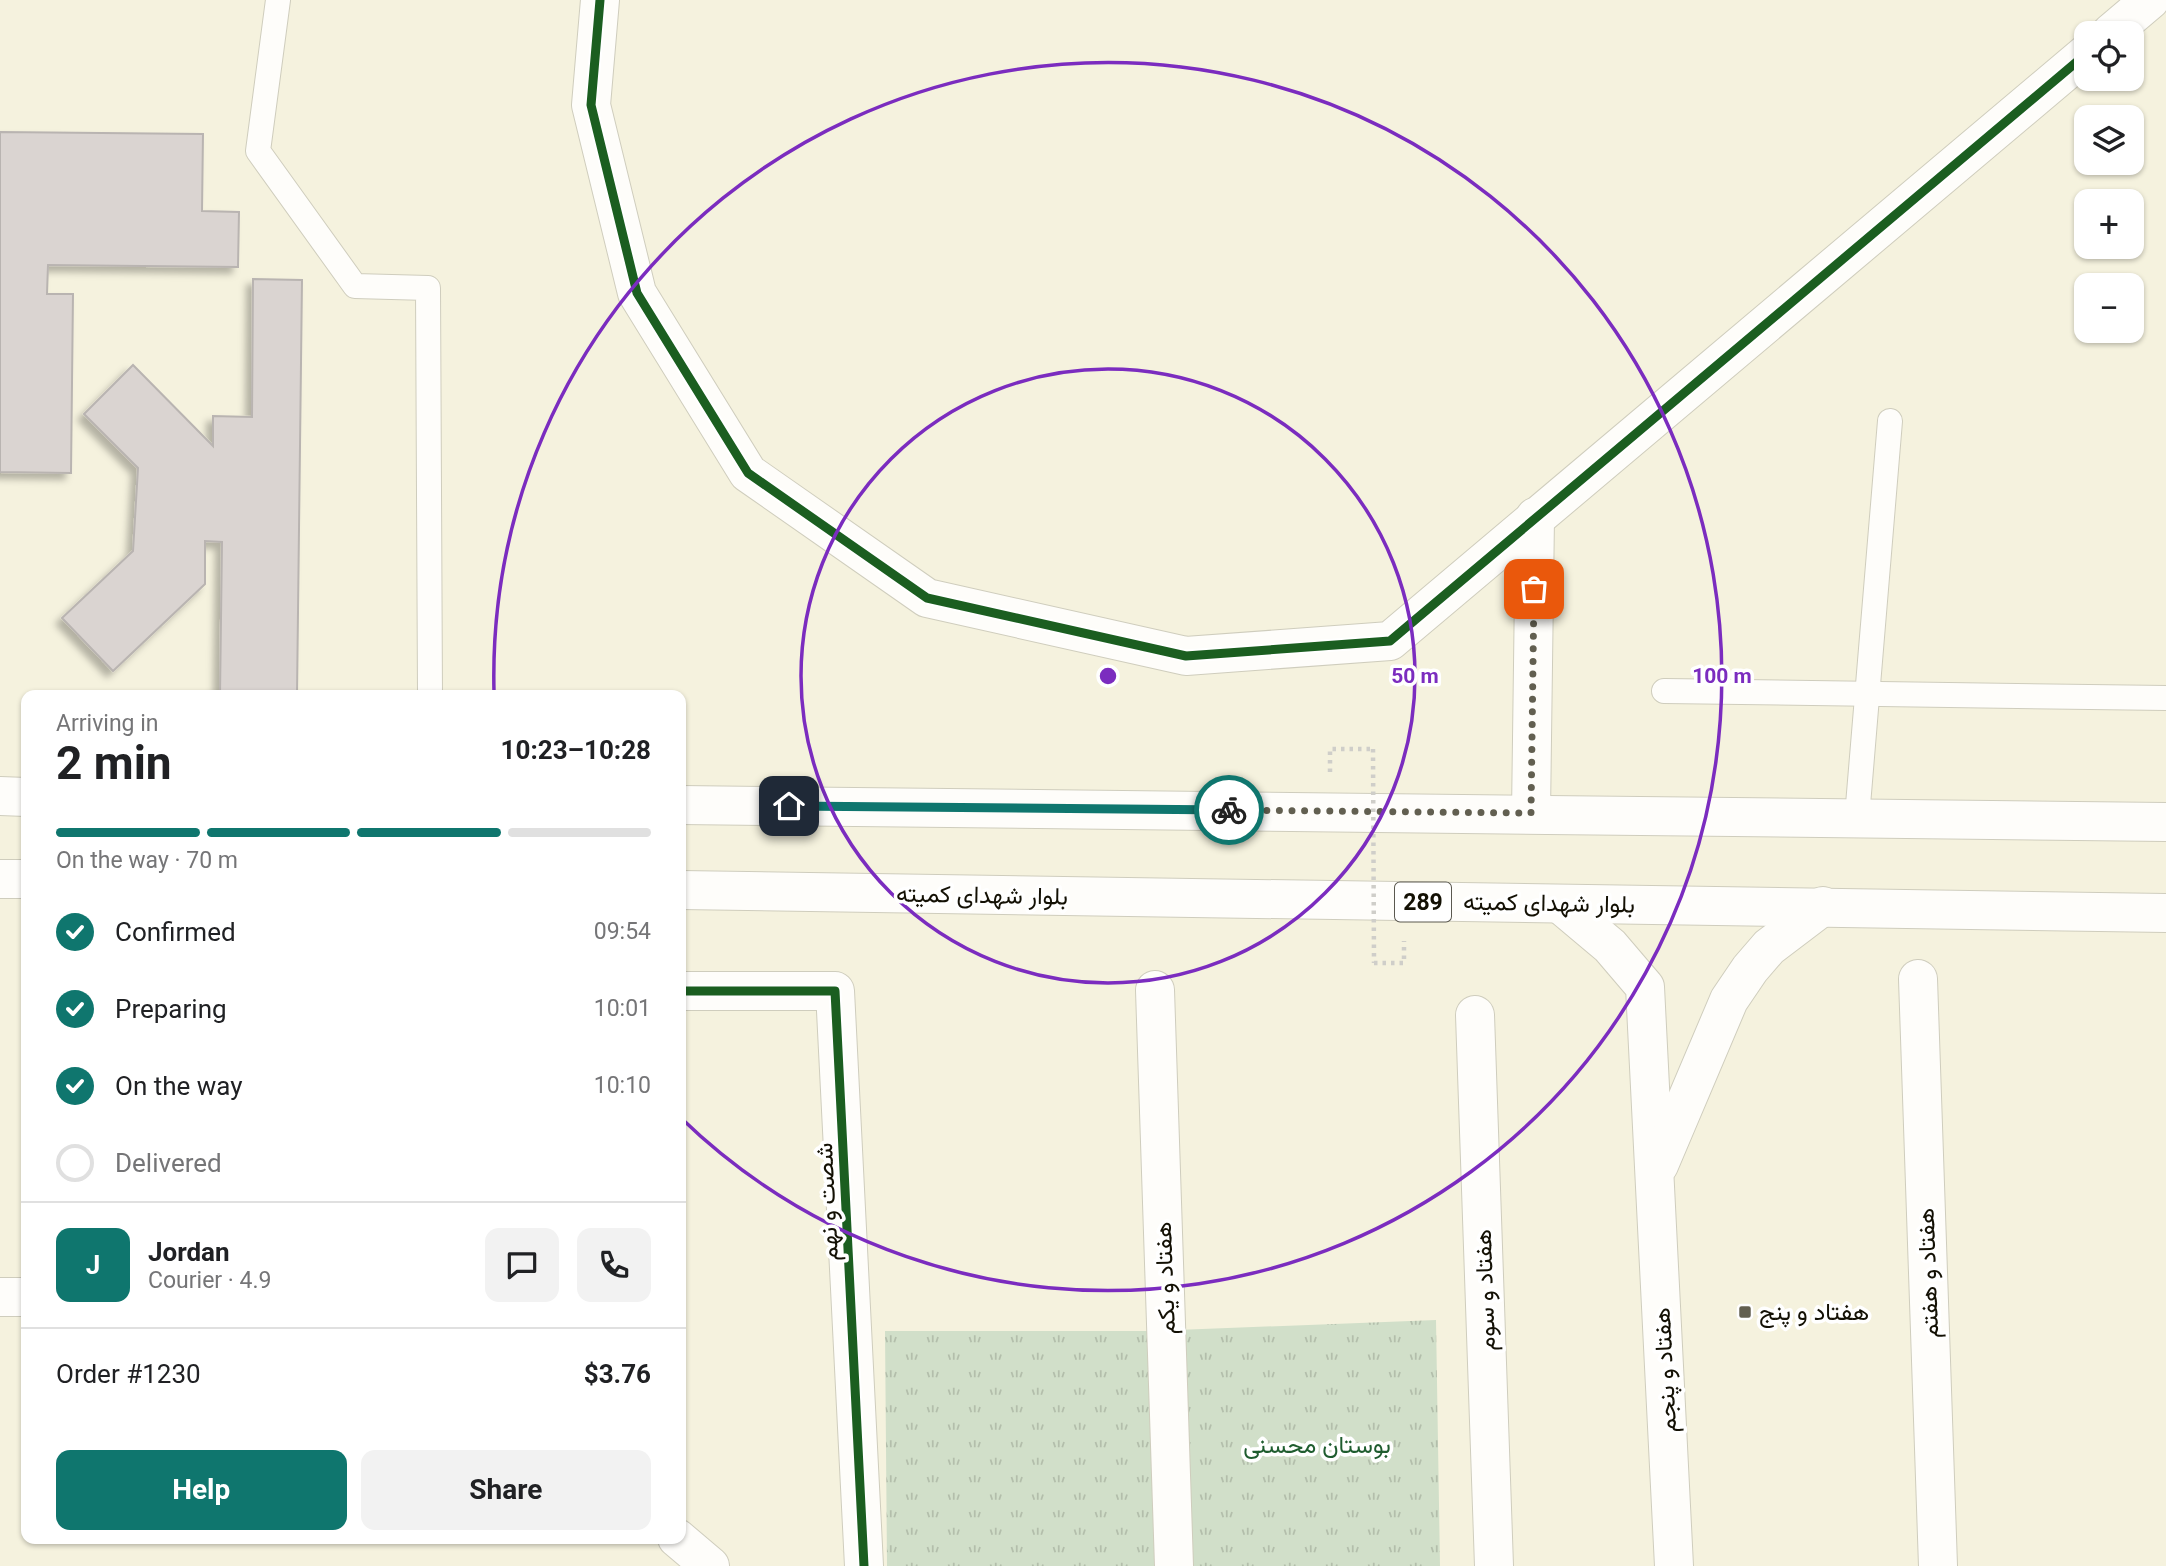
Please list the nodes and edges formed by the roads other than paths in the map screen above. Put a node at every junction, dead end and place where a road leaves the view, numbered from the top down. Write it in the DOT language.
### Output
graph roads {
  1 [pos="278,0"];
  2 [pos="600,0"];
  3 [pos="2151,0"];
  4 [pos="2126,21"];
  5 [pos="2074,64"];
  6 [pos="1891,421"];
  7 [pos="1535,517"];
  8 [pos="430,690"];
  9 [pos="1664,691"];
  10 [pos="1865,696"];
  11 [pos="2166,698"];
  12 [pos="0,796"];
  13 [pos="21,797"];
  14 [pos="686,805"];
  15 [pos="1531,813"];
  16 [pos="1857,817"];
  17 [pos="2166,822"];
  18 [pos="0,879"];
  19 [pos="21,879"];
  20 [pos="686,890"];
  21 [pos="1560,904"];
  22 [pos="1824,906"];
  23 [pos="2166,914"];
  24 [pos="1918,979"];
  25 [pos="1155,990"];
  26 [pos="686,991"];
  27 [pos="1475,1015"];
  28 [pos="1656,1173"];
  29 [pos="0,1297"];
  30 [pos="21,1297"];
  31 [pos="684,1544"];
  32 [pos="710,1566"];
  33 [pos="864,1566"];
  34 [pos="1174,1566"];
  35 [pos="1494,1566"];
  36 [pos="1674,1566"];
  37 [pos="1938,1566"];
  1 -- 8 [label="lane"];
  2 -- 7 [label="street"];
  3 -- 4 [label="street"];
  5 -- 7 [label="street"];
  6 -- 10 [label="lane"];
  7 -- 15 [label="street"];
  9 -- 10 [label="lane"];
  10 -- 11 [label="lane"];
  10 -- 16 [label="lane"];
  12 -- 13 [label="street"];
  14 -- 15 [label="street"];
  15 -- 16 [label="street"];
  16 -- 17 [label="street"];
  18 -- 19 [label="street"];
  20 -- 21 [label="street, بلوار شهدای کمیته / 289"];
  21 -- 22 [label="street, بلوار شهدای کمیته / 289"];
  21 -- 28 [label="street, هفتاد و پنجم"];
  22 -- 23 [label="street, بلوار شهدای کمیته / 289"];
  22 -- 28 [label="street"];
  24 -- 37 [label="street, هفتاد و هفتم"];
  25 -- 34 [label="street, هفتاد و یکم"];
  26 -- 33 [label="street, شصت و نهم"];
  27 -- 35 [label="street, هفتاد و سوم"];
  28 -- 36 [label="street, هفتاد و پنجم"];
  29 -- 30 [label="street"];
  31 -- 32 [label="street"];
}
